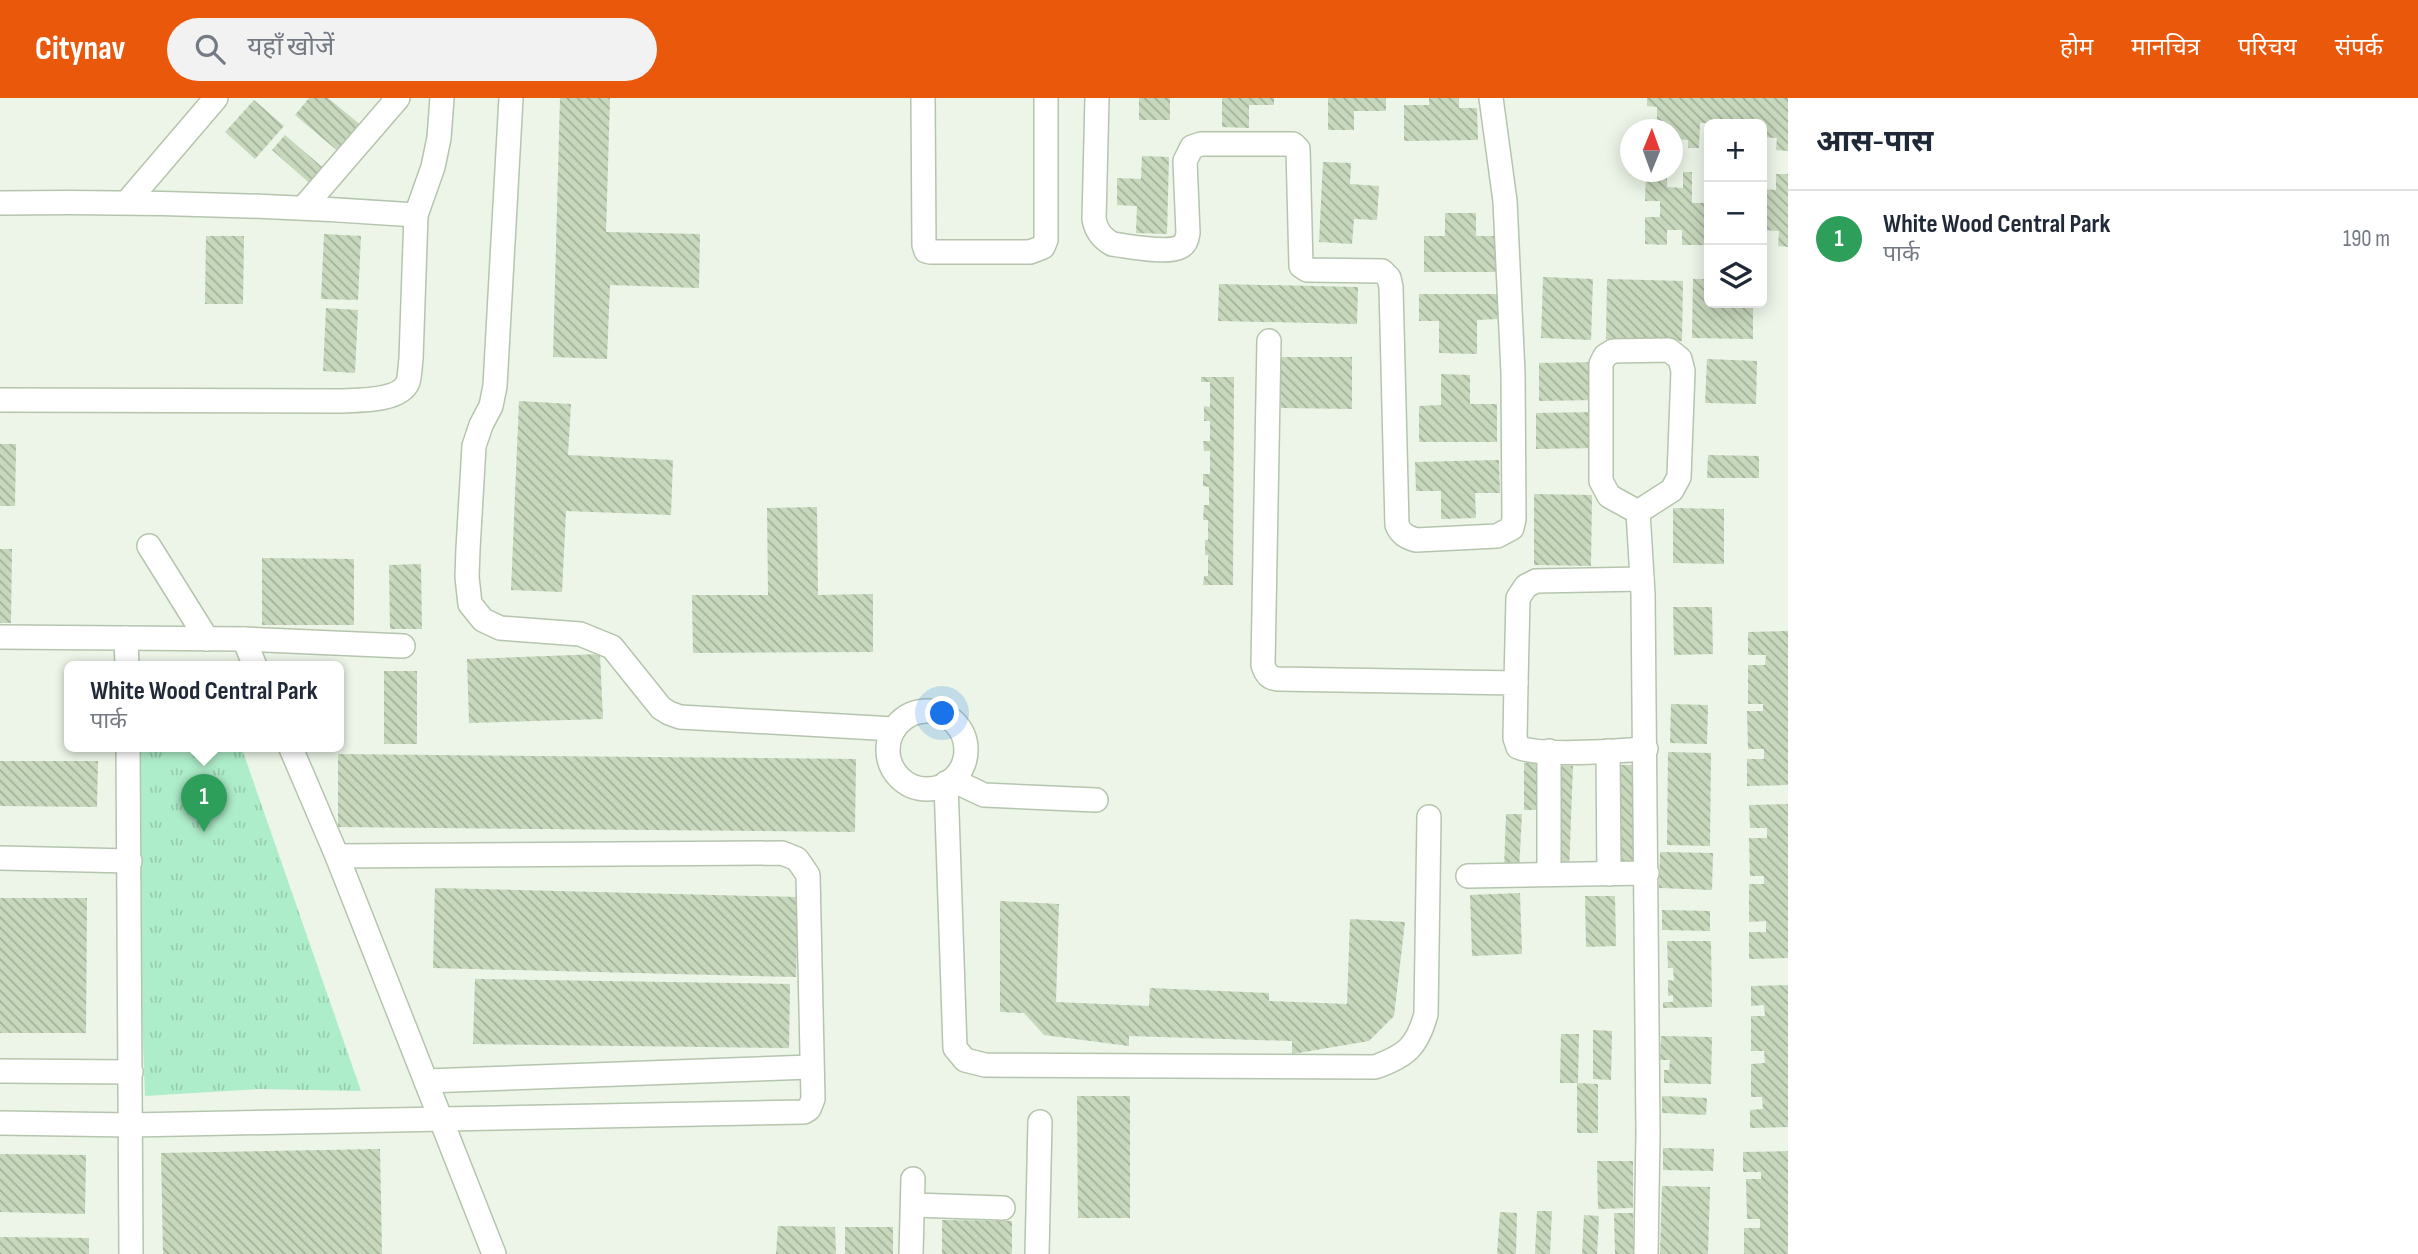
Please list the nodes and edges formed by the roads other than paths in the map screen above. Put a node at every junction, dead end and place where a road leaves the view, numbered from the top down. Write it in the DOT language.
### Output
graph roads {
  1 [pos="216,98"];
  2 [pos="398,98"];
  3 [pos="442,98"];
  4 [pos="512,98"];
  5 [pos="923,98"];
  6 [pos="1045,98"];
  7 [pos="1097,98"];
  8 [pos="1491,98"];
  9 [pos="128,201"];
  10 [pos="0,203"];
  11 [pos="304,206"];
  12 [pos="416,215"];
  13 [pos="1269,341"];
  14 [pos="0,400"];
  15 [pos="1638,512"];
  16 [pos="149,545"];
  17 [pos="1642,579"];
  18 [pos="0,637"];
  19 [pos="126,638"];
  20 [pos="207,639"];
  21 [pos="244,639"];
  22 [pos="403,646"];
  23 [pos="127,661"];
  24 [pos="253,661"];
  25 [pos="1516,683"];
  26 [pos="894,729"];
  27 [pos="1646,748"];
  28 [pos="1549,751"];
  29 [pos="1608,751"];
  30 [pos="128,752"];
  31 [pos="293,752"];
  32 [pos="953,778"];
  33 [pos="1096,793"];
  34 [pos="1429,817"];
  35 [pos="337,856"];
  36 [pos="0,858"];
  37 [pos="130,861"];
  38 [pos="1647,873"];
  39 [pos="1549,874"];
  40 [pos="1609,874"];
  41 [pos="1468,876"];
  42 [pos="811,1068"];
  43 [pos="0,1071"];
  44 [pos="131,1072"];
  45 [pos="426,1081"];
  46 [pos="441,1120"];
  47 [pos="1040,1122"];
  48 [pos="0,1123"];
  49 [pos="131,1125"];
  50 [pos="914,1179"];
  51 [pos="913,1205"];
  52 [pos="1003,1208"];
  53 [pos="131,1254"];
  54 [pos="494,1254"];
  55 [pos="911,1254"];
  56 [pos="1037,1254"];
  57 [pos="1646,1254"];
  1 -- 9 [label="street"];
  2 -- 11 [label="street"];
  3 -- 12 [label="street"];
  4 -- 26 [label="street"];
  5 -- 6 [label="street"];
  7 -- 8 [label="street"];
  9 -- 10 [label="street"];
  9 -- 11 [label="street"];
  11 -- 12 [label="street"];
  12 -- 14 [label="street"];
  13 -- 25 [label="street"];
  15 -- 15 [label="street"];
  15 -- 17 [label="street"];
  16 -- 20 [label="street"];
  17 -- 25 [label="street"];
  17 -- 27 [label="street"];
  18 -- 19 [label="street"];
  19 -- 20 [label="street"];
  19 -- 23 [label="street"];
  20 -- 21 [label="street"];
  21 -- 22 [label="street"];
  21 -- 24 [label="street"];
  25 -- 28 [label="street"];
  26 -- 32 [label="street"];
  26 -- 32 [label="street"];
  27 -- 29 [label="street"];
  27 -- 38 [label="street"];
  28 -- 29 [label="street"];
  28 -- 39 [label="street"];
  29 -- 40 [label="street"];
  30 -- 37 [label="street"];
  31 -- 35 [label="street"];
  32 -- 33 [label="street"];
  32 -- 34 [label="street"];
  35 -- 42 [label="street"];
  35 -- 45 [label="street"];
  36 -- 37 [label="street"];
  37 -- 44 [label="street"];
  38 -- 40 [label="street"];
  38 -- 57 [label="street"];
  39 -- 40 [label="street"];
  39 -- 41 [label="street"];
  42 -- 45 [label="street"];
  42 -- 46 [label="street"];
  43 -- 44 [label="street"];
  44 -- 49 [label="street"];
  45 -- 46 [label="street"];
  46 -- 49 [label="street"];
  46 -- 54 [label="street"];
  47 -- 56 [label="street"];
  48 -- 49 [label="street"];
  49 -- 53 [label="street"];
  50 -- 51 [label="street"];
  51 -- 52 [label="street"];
  51 -- 55 [label="street"];
}
